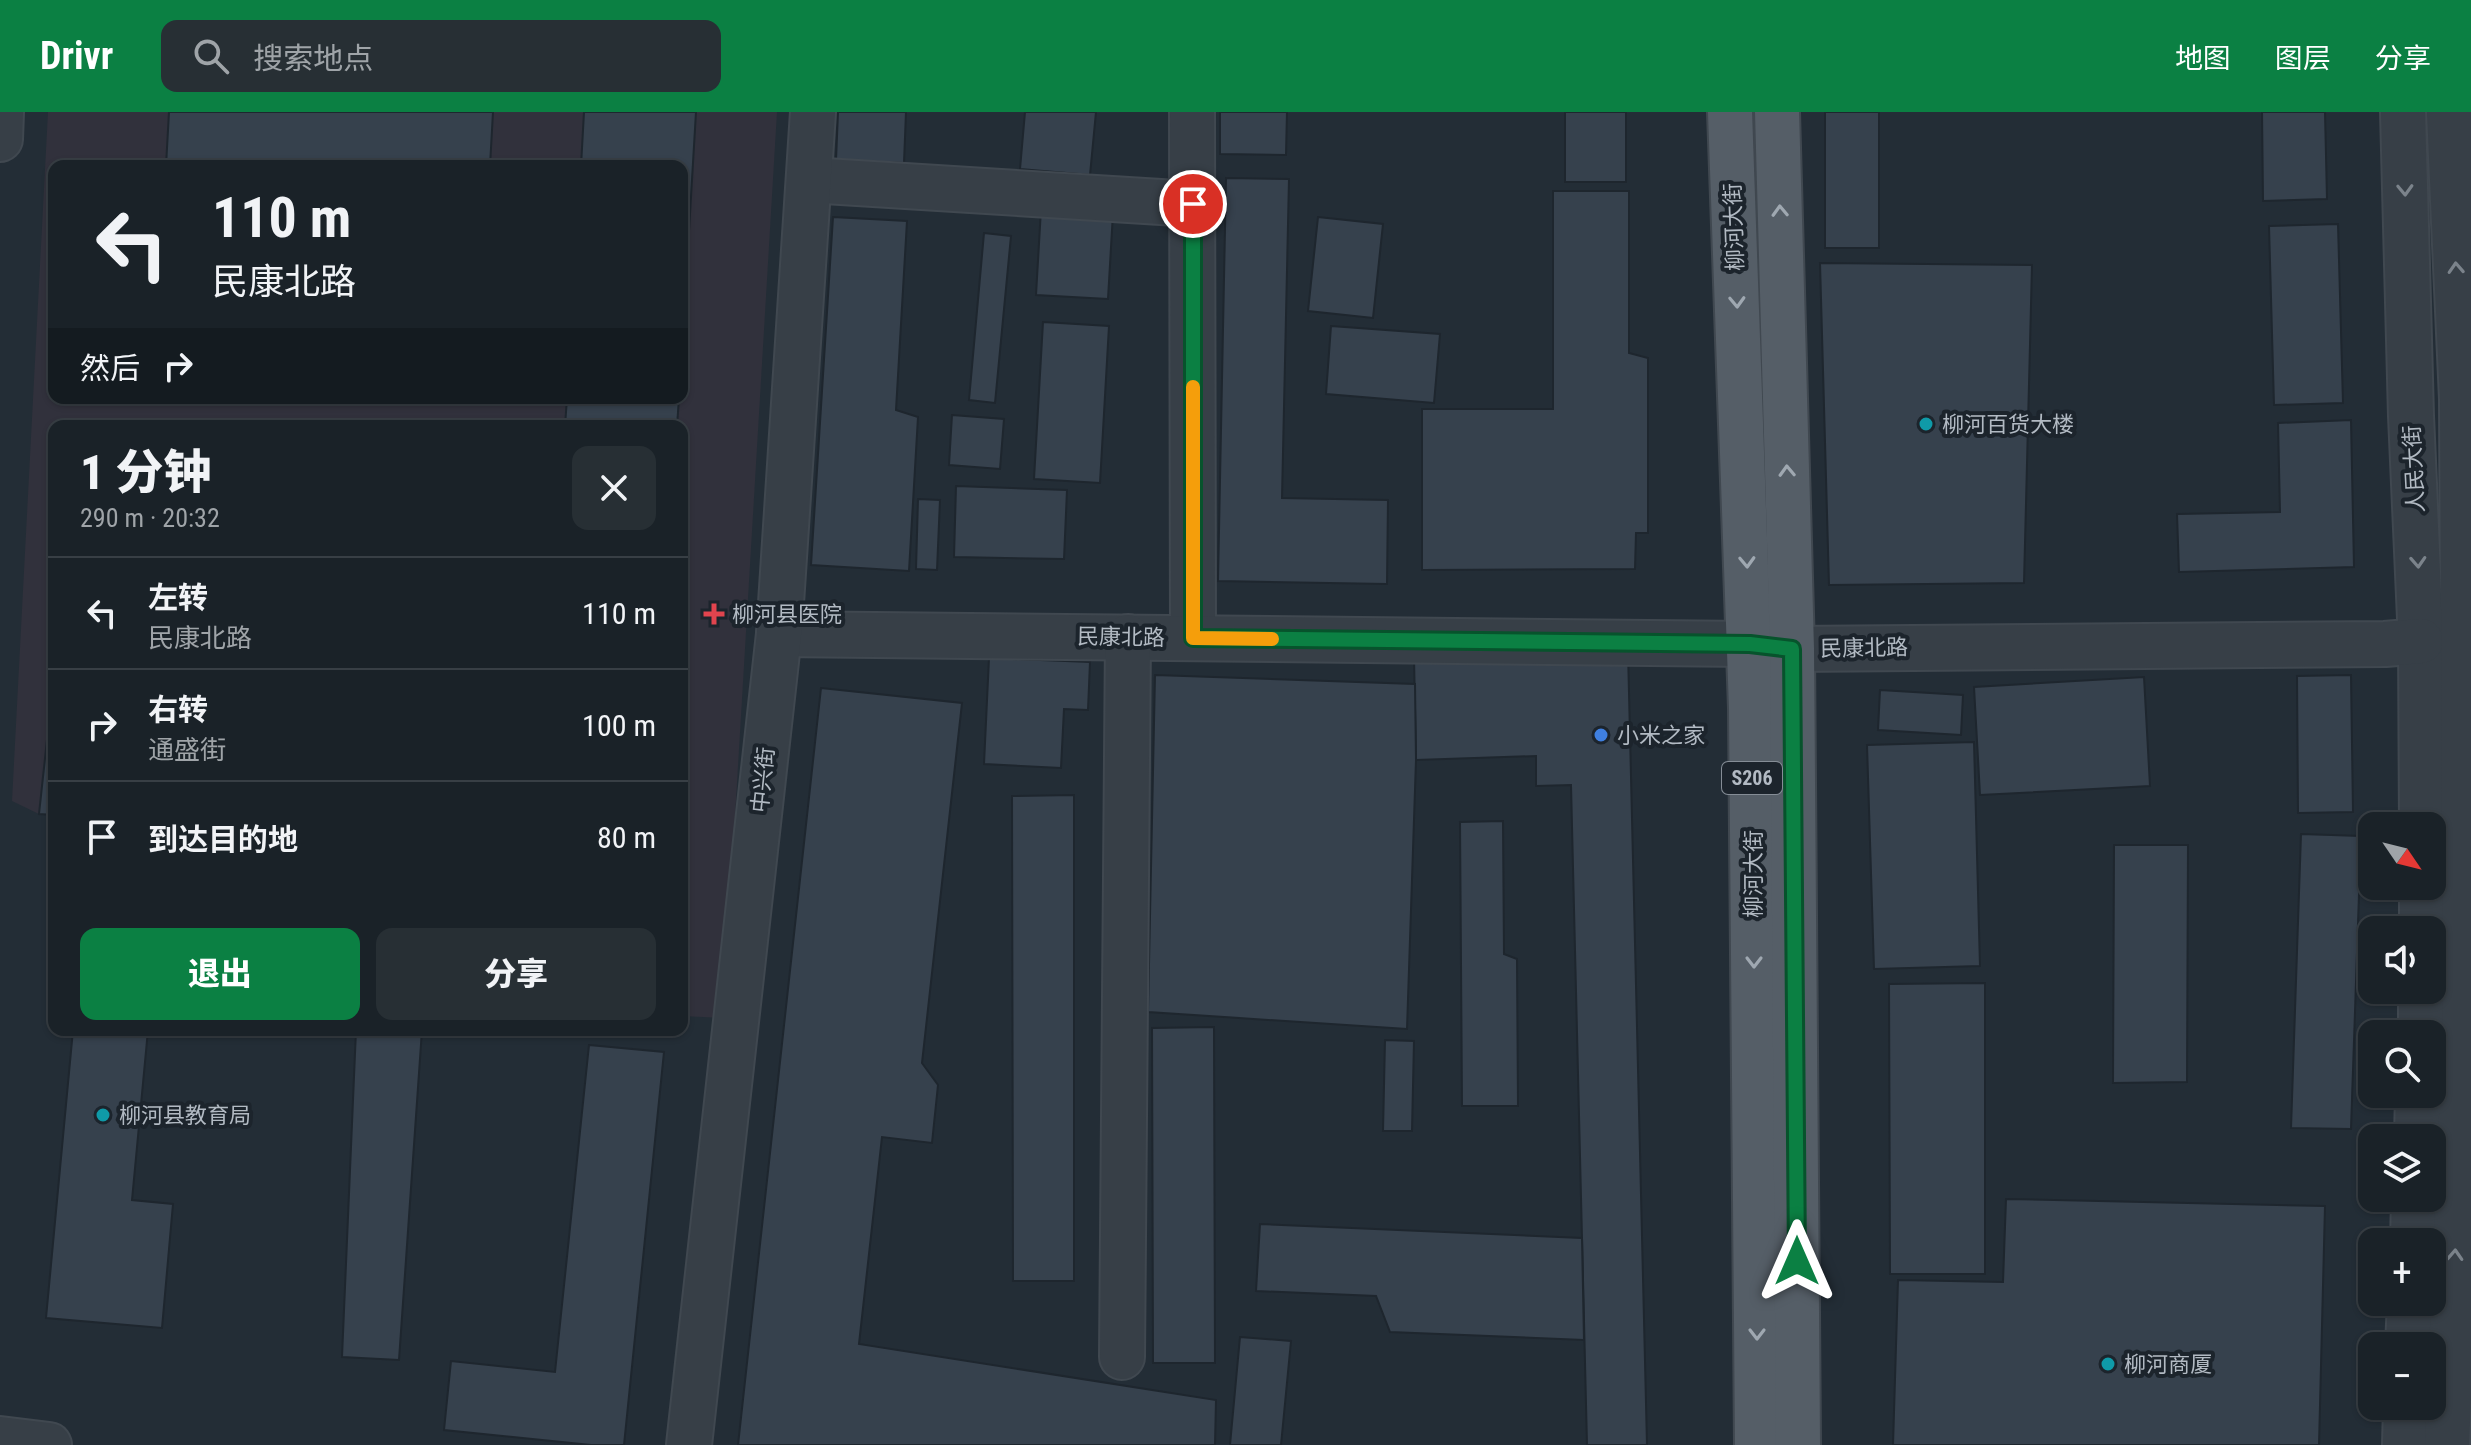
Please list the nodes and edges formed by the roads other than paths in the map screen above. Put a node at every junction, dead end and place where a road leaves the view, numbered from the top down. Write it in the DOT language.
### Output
graph roads {
  1 [pos="1,112"];
  2 [pos="813,112"];
  3 [pos="1192,112"];
  4 [pos="1730,112"];
  5 [pos="1777,112"];
  6 [pos="2403,112"];
  7 [pos="2449,112"];
  8 [pos="0,139"];
  9 [pos="809,180"];
  10 [pos="1193,204"];
  11 [pos="2466,400"];
  12 [pos="779,634"];
  13 [pos="1128,637"];
  14 [pos="1193,638"];
  15 [pos="2421,641"];
  16 [pos="1750,644"];
  17 [pos="1792,649"];
  18 [pos="2467,708"];
  19 [pos="2422,812"];
  20 [pos="2468,1023"];
  21 [pos="1122,1357"];
  22 [pos="2406,1420"];
  23 [pos="0,1439"];
  24 [pos="49,1445"];
  25 [pos="689,1445"];
  26 [pos="1757,1445"];
  27 [pos="1798,1445"];
  28 [pos="2405,1445"];
  29 [pos="2447,1445"];
  1 -- 8 [label="street"];
  2 -- 9 [label="street, 中兴街"];
  3 -- 10 [label="street"];
  4 -- 16 [label="main road, 柳河大街 / S206, one-way"];
  17 -- 5 [label="main road, 柳河大街 / S206, one-way"];
  6 -- 15 [label="street, 人民大街, one-way"];
  11 -- 7 [label="street, 人民大街, one-way"];
  9 -- 10 [label="street"];
  9 -- 12 [label="street, 中兴街"];
  10 -- 14 [label="street"];
  11 -- 18 [label="street, 人民大街"];
  12 -- 13 [label="street, 民康北路"];
  12 -- 25 [label="street, 中兴街"];
  13 -- 14 [label="street, 民康北路"];
  13 -- 21 [label="street"];
  14 -- 16 [label="street, 民康北路"];
  15 -- 17 [label="street, 民康北路"];
  15 -- 19 [label="street, 人民大街"];
  16 -- 17 [label="street, 民康北路"];
  16 -- 26 [label="main road, 柳河大街 / S206, one-way"];
  17 -- 27 [label="main road, 柳河大街 / S206"];
  18 -- 20 [label="street, 人民大街"];
  29 -- 20 [label="street, 人民大街, one-way"];
  22 -- 28 [label="street"];
  23 -- 24 [label="street"];
}
